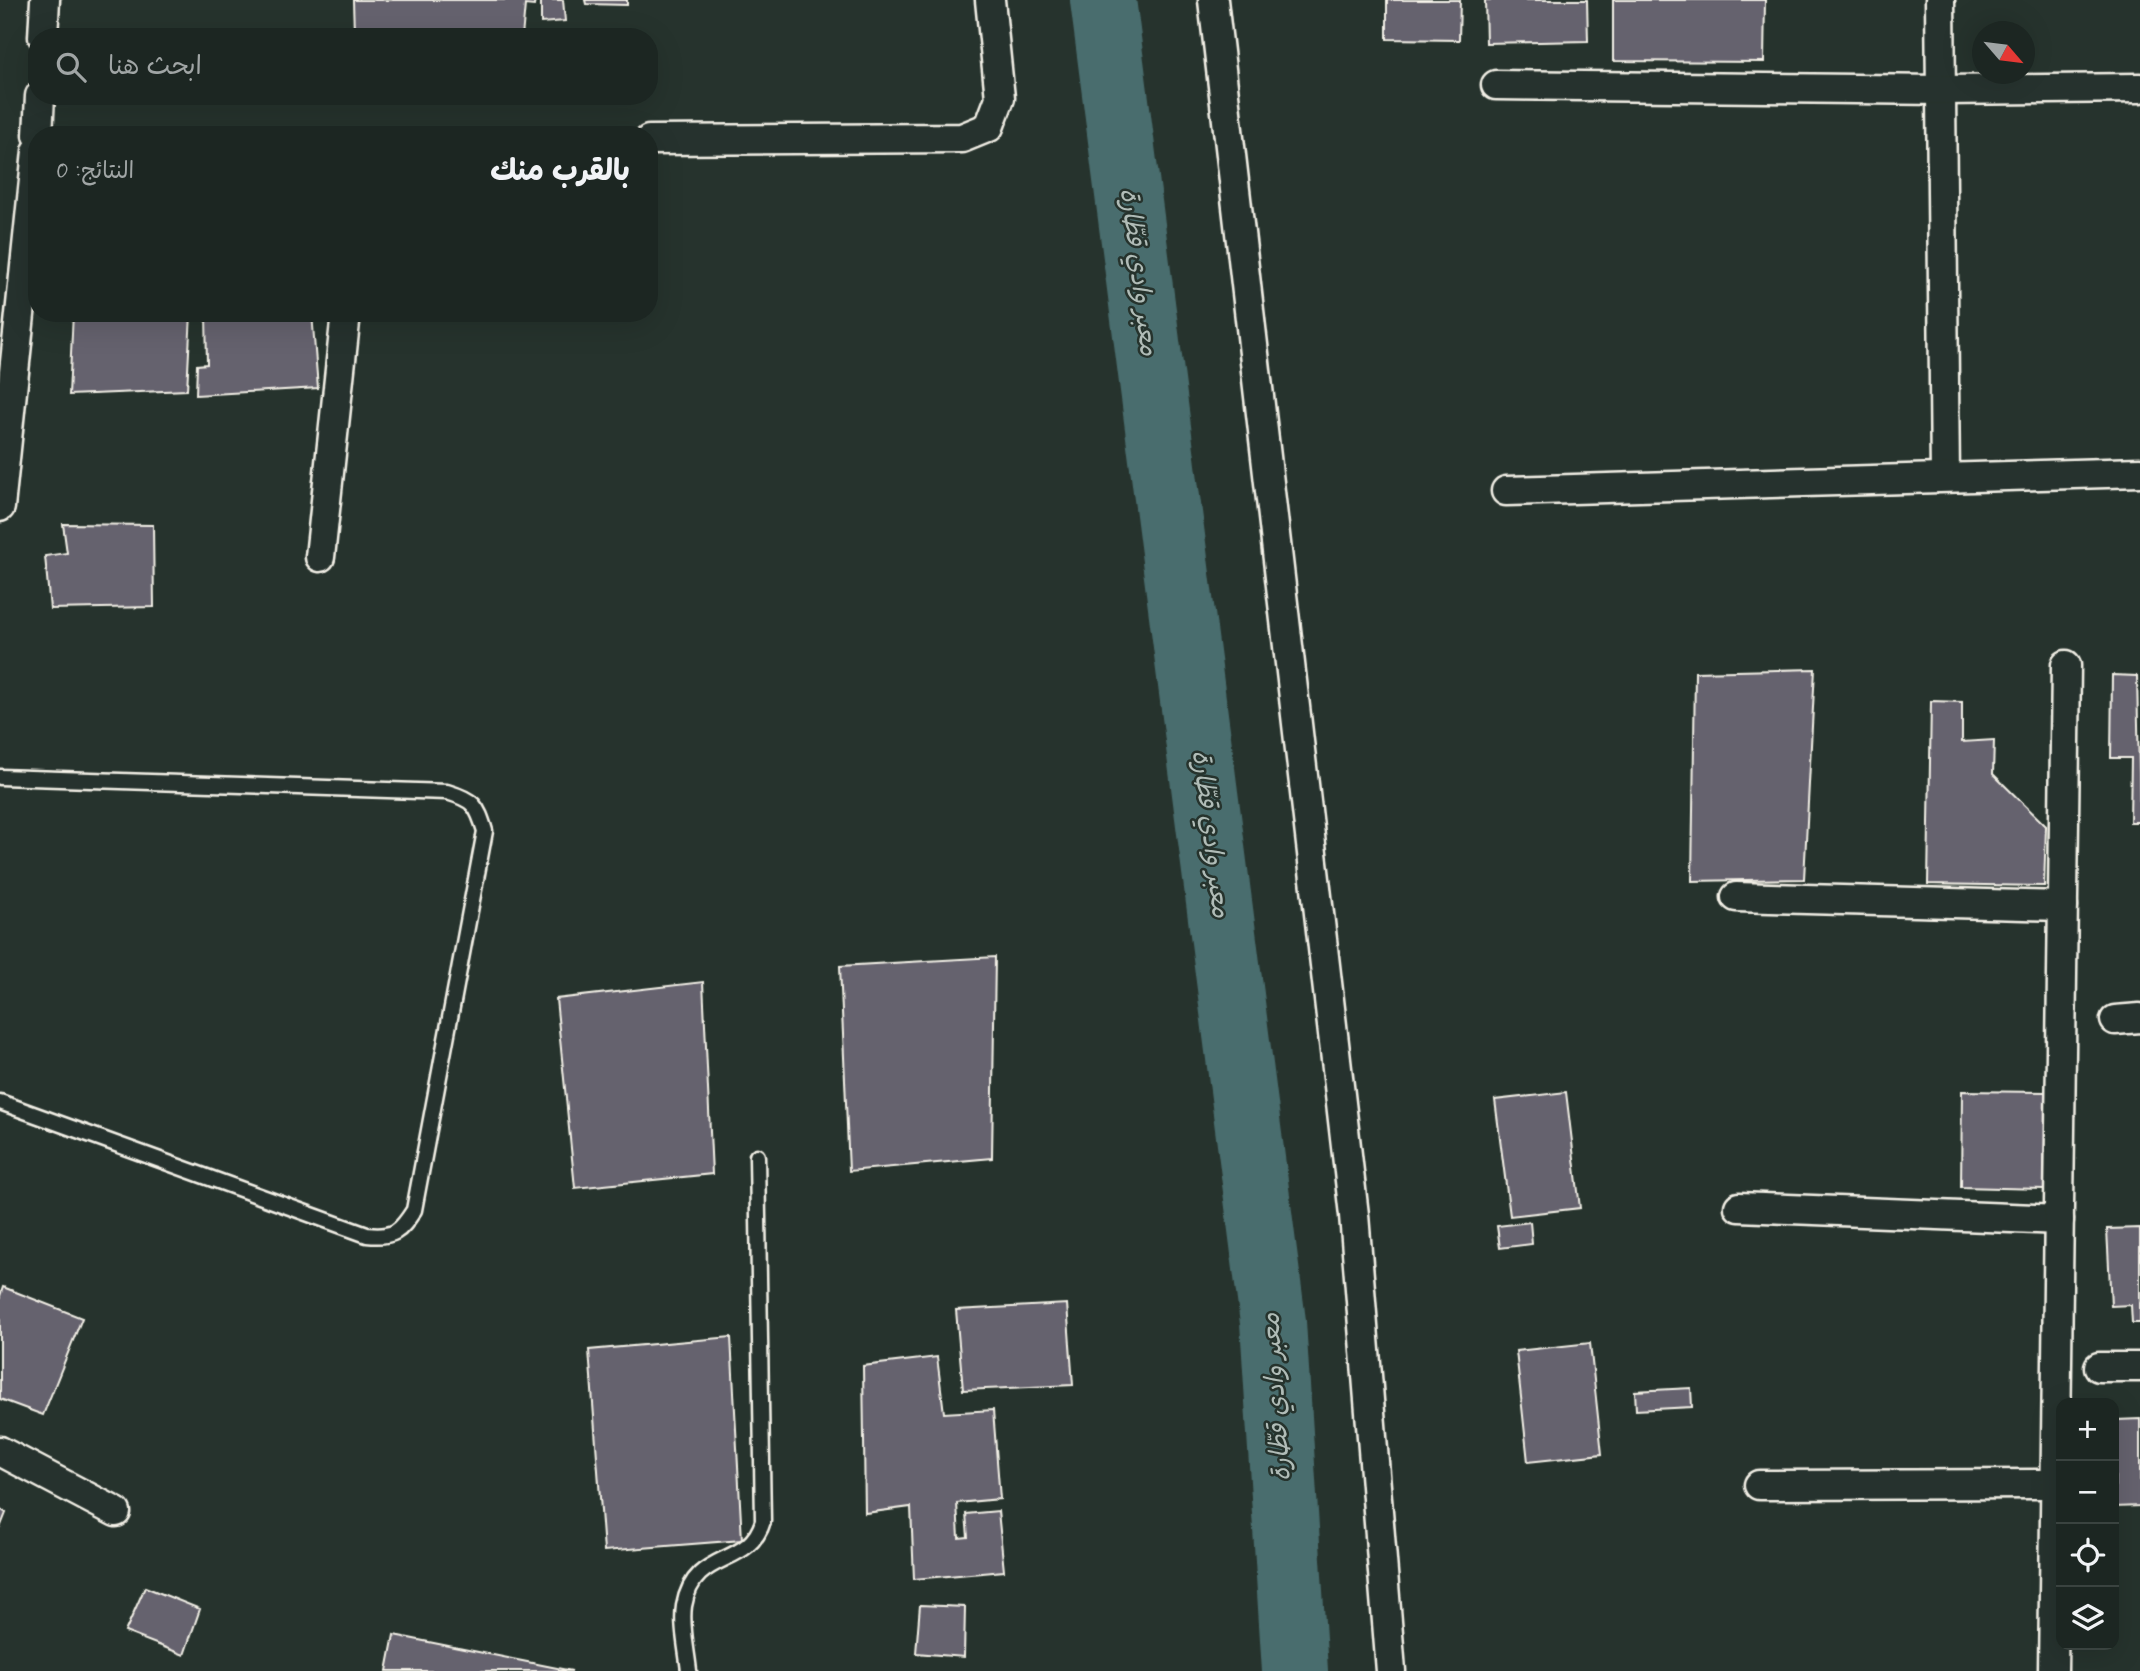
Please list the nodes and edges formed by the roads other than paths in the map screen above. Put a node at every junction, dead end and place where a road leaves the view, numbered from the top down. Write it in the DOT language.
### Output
graph roads {
  1 [pos="45,0"];
  2 [pos="990,0"];
  3 [pos="1213,0"];
  4 [pos="1940,0"];
  5 [pos="43,28"];
  6 [pos="1496,85"];
  7 [pos="2140,88"];
  8 [pos="1941,90"];
  9 [pos="40,105"];
  10 [pos="38,126"];
  11 [pos="658,140"];
  12 [pos="28,207"];
  13 [pos="10,320"];
  14 [pos="345,322"];
  15 [pos="2140,472"];
  16 [pos="1945,477"];
  17 [pos="1506,491"];
  18 [pos="0,507"];
  19 [pos="320,557"];
  20 [pos="2066,665"];
  21 [pos="0,777"];
  22 [pos="1736,897"];
  23 [pos="2063,906"];
  24 [pos="0,1102"];
  25 [pos="757,1156"];
  26 [pos="1739,1207"];
  27 [pos="2059,1220"];
  28 [pos="2099,1367"];
  29 [pos="2140,1367"];
  30 [pos="0,1451"];
  31 [pos="2056,1461"];
  32 [pos="2056,1484"];
  33 [pos="1759,1485"];
  34 [pos="116,1512"];
  35 [pos="689,1671"];
  36 [pos="1391,1671"];
  37 [pos="2053,1671"];
  1 -- 5 [label="street"];
  2 -- 11 [label="street"];
  3 -- 36 [label="street"];
  4 -- 8 [label="street"];
  6 -- 8 [label="street"];
  7 -- 8 [label="street"];
  8 -- 16 [label="street"];
  9 -- 10 [label="street"];
  12 -- 13 [label="street"];
  13 -- 18 [label="street"];
  14 -- 19 [label="street"];
  15 -- 16 [label="street"];
  16 -- 17 [label="street"];
  20 -- 23 [label="street"];
  21 -- 24 [label="lane"];
  22 -- 23 [label="street"];
  23 -- 27 [label="street"];
  25 -- 35 [label="lane"];
  26 -- 27 [label="street"];
  27 -- 31 [label="street"];
  28 -- 29 [label="street"];
  30 -- 34 [label="street"];
  32 -- 33 [label="street"];
  32 -- 37 [label="street"];
}
